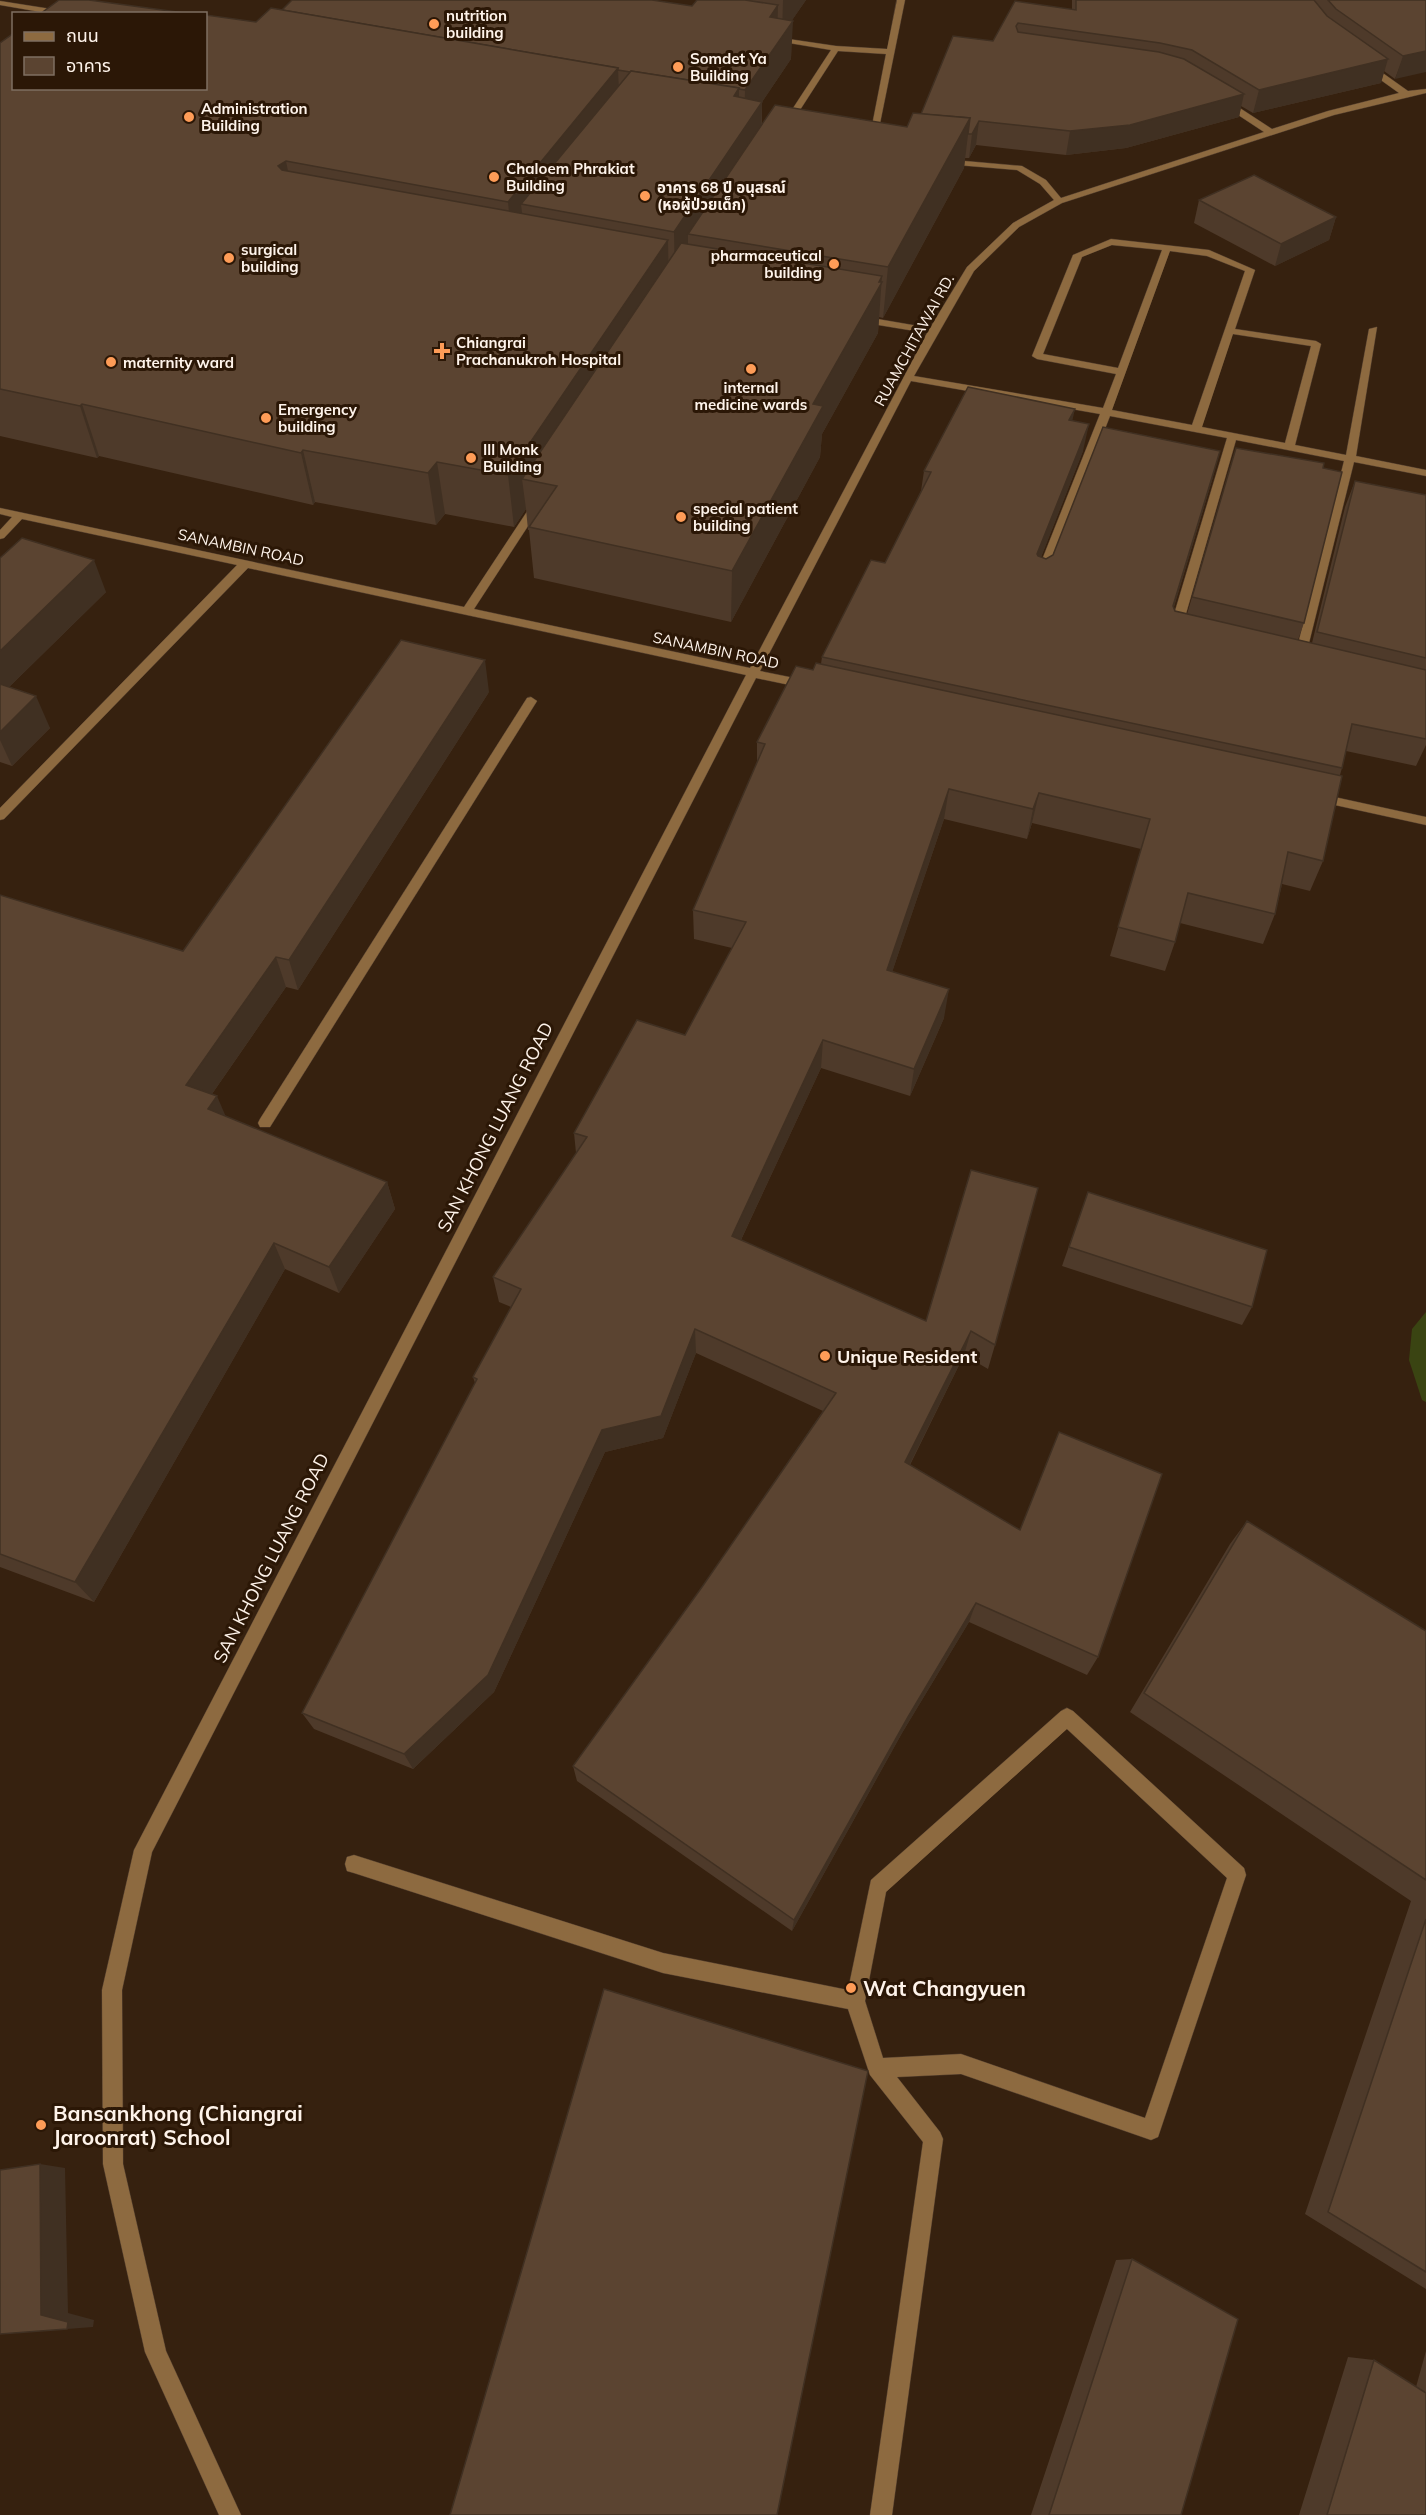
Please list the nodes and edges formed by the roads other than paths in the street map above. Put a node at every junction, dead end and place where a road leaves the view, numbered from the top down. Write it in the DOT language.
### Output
graph roads {
  1 [pos="901,0"];
  2 [pos="0,3"];
  3 [pos="57,12"];
  4 [pos="767,37"];
  5 [pos="836,48"];
  6 [pos="890,52"];
  7 [pos="1361,62"];
  8 [pos="1426,91"];
  9 [pos="1406,94"];
  10 [pos="1212,95"];
  11 [pos="1270,132"];
  12 [pos="777,139"];
  13 [pos="870,154"];
  14 [pos="939,160"];
  15 [pos="1059,201"];
  16 [pos="1167,248"];
  17 [pos="852,318"];
  18 [pos="1374,329"];
  19 [pos="933,331"];
  20 [pos="1229,331"];
  21 [pos="1122,372"];
  22 [pos="909,378"];
  23 [pos="1107,412"];
  24 [pos="1196,430"];
  25 [pos="1232,437"];
  26 [pos="1289,448"];
  27 [pos="1350,459"];
  28 [pos="1426,473"];
  29 [pos="544,494"];
  30 [pos="0,511"];
  31 [pos="20,515"];
  32 [pos="0,536"];
  33 [pos="246,563"];
  34 [pos="1040,581"];
  35 [pos="467,611"];
  36 [pos="1186,636"];
  37 [pos="1299,663"];
  38 [pos="753,673"];
  39 [pos="822,688"];
  40 [pos="531,701"];
  41 [pos="1305,795"];
  42 [pos="0,816"];
  43 [pos="1426,821"];
  44 [pos="265,1123"];
  45 [pos="354,1864"];
  46 [pos="855,2001"];
  47 [pos="877,2068"];
  48 [pos="230,2515"];
  49 [pos="881,2515"];
  1 -- 6 [label="street"];
  2 -- 3 [label="street"];
  4 -- 5 [label="street"];
  5 -- 6 [label="street"];
  5 -- 12 [label="street"];
  6 -- 13 [label="street"];
  7 -- 9 [label="street"];
  8 -- 9 [label="street, RUAMCHITAWAI RD."];
  9 -- 11 [label="street, RUAMCHITAWAI RD."];
  10 -- 11 [label="street"];
  11 -- 15 [label="street, RUAMCHITAWAI RD."];
  14 -- 15 [label="street"];
  15 -- 19 [label="street, RUAMCHITAWAI RD."];
  16 -- 20 [label="street"];
  16 -- 21 [label="street"];
  16 -- 21 [label="street"];
  17 -- 19 [label="street"];
  18 -- 27 [label="street"];
  19 -- 22 [label="street, RUAMCHITAWAI RD."];
  20 -- 24 [label="street"];
  20 -- 26 [label="street"];
  21 -- 23 [label="street"];
  22 -- 23 [label="street"];
  22 -- 38 [label="street, RUAMCHITAWAI RD."];
  23 -- 24 [label="street"];
  23 -- 34 [label="street"];
  24 -- 25 [label="street"];
  25 -- 26 [label="street"];
  25 -- 36 [label="street"];
  26 -- 27 [label="street"];
  27 -- 28 [label="street"];
  27 -- 37 [label="street"];
  29 -- 35 [label="street"];
  30 -- 31 [label="street, SANAMBIN ROAD"];
  31 -- 32 [label="street"];
  31 -- 33 [label="street, SANAMBIN ROAD"];
  33 -- 35 [label="street, SANAMBIN ROAD"];
  33 -- 42 [label="street"];
  35 -- 38 [label="street, SANAMBIN ROAD"];
  38 -- 39 [label="street, SANAMBIN ROAD"];
  38 -- 48 [label="street, SAN KHONG LUANG ROAD"];
  40 -- 44 [label="street"];
  41 -- 43 [label="street"];
  45 -- 46 [label="street"];
  46 -- 47 [label="street"];
  46 -- 47 [label="street"];
  47 -- 49 [label="street"];
}
